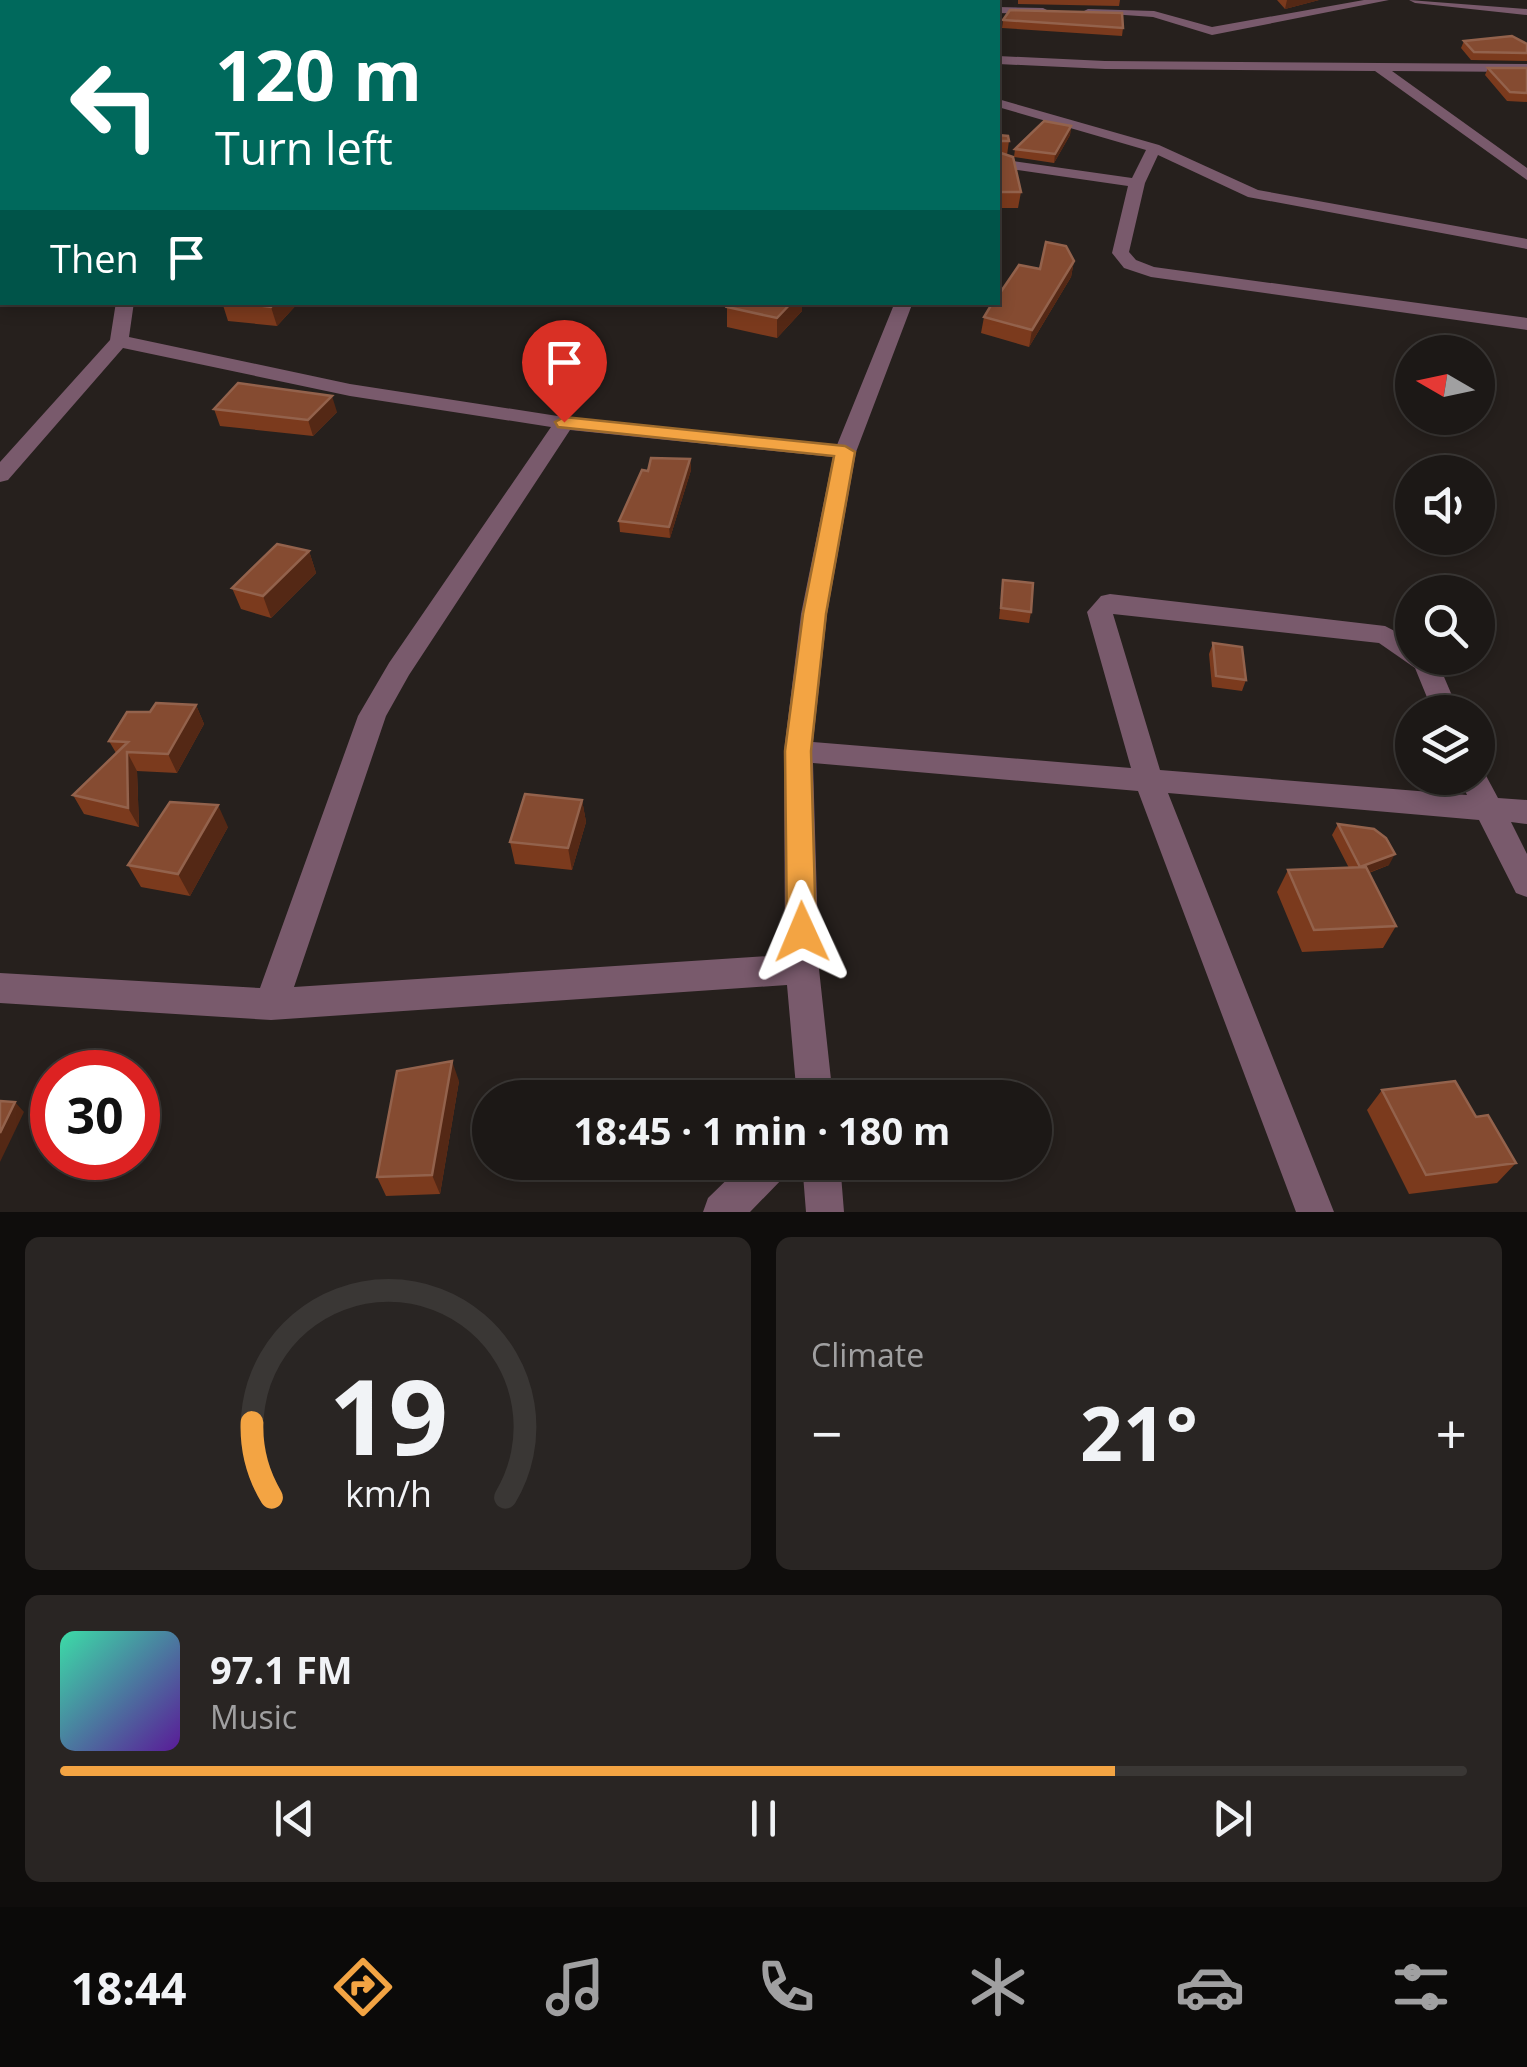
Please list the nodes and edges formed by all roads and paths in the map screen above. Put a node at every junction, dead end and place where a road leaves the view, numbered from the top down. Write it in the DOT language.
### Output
graph roads {
  1 [pos="1144,0"];
  2 [pos="1290,0"];
  3 [pos="1383,0"];
  4 [pos="1416,0"];
  5 [pos="1000,10"];
  6 [pos="1051,11"];
  7 [pos="1068,12"];
  8 [pos="1527,12"];
  9 [pos="1154,14"];
  10 [pos="1297,17"];
  11 [pos="1212,31"];
  12 [pos="1244,44"];
  13 [pos="1259,50"];
  14 [pos="1000,60"];
  15 [pos="1291,64"];
  16 [pos="1377,66"];
  17 [pos="1527,68"];
  18 [pos="1000,104"];
  19 [pos="1154,148"];
  20 [pos="1000,163"];
  21 [pos="1527,175"];
  22 [pos="1137,182"];
  23 [pos="1527,244"];
  24 [pos="125,305"];
  25 [pos="903,305"];
  26 [pos="1527,324"];
  27 [pos="120,341"];
  28 [pos="564,422"];
  29 [pos="845,452"];
  30 [pos="0,475"];
  31 [pos="1395,641"];
  32 [pos="798,751"];
  33 [pos="1150,781"];
  34 [pos="1480,795"];
  35 [pos="1485,807"];
  36 [pos="1527,812"];
  37 [pos="1527,884"];
  38 [pos="802,969"];
  39 [pos="0,988"];
  40 [pos="271,1004"];
  41 [pos="813,1080"];
  42 [pos="755,1180"];
  43 [pos="822,1180"];
  44 [pos="722,1212"];
  45 [pos="825,1212"];
  46 [pos="1315,1212"];
  1 -- 9 [label="street"];
  2 -- 10 [label="street"];
  3 -- 10 [label="street"];
  4 -- 8 [label="street"];
  5 -- 6 [label="street"];
  7 -- 9 [label="street"];
  9 -- 11 [label="street"];
  10 -- 11 [label="street"];
  11 -- 12 [label="street"];
  13 -- 15 [label="street"];
  14 -- 15 [label="street"];
  15 -- 16 [label="street"];
  16 -- 17 [label="street"];
  16 -- 21 [label="street"];
  18 -- 19 [label="street"];
  19 -- 22 [label="street"];
  19 -- 23 [label="street"];
  20 -- 22 [label="street"];
  22 -- 26 [label="street"];
  24 -- 27 [label="street"];
  25 -- 29 [label="street"];
  27 -- 28 [label="street"];
  27 -- 30 [label="street"];
  28 -- 29 [label="street"];
  28 -- 40 [label="street"];
  29 -- 32 [label="street"];
  31 -- 33 [label="street"];
  32 -- 33 [label="street"];
  32 -- 38 [label="street"];
  33 -- 35 [label="street"];
  33 -- 46 [label="street"];
  34 -- 35 [label="street"];
  35 -- 36 [label="street"];
  35 -- 37 [label="street"];
  38 -- 40 [label="street"];
  38 -- 41 [label="street"];
  39 -- 40 [label="street"];
  42 -- 44 [label="street"];
  43 -- 45 [label="street"];
}
